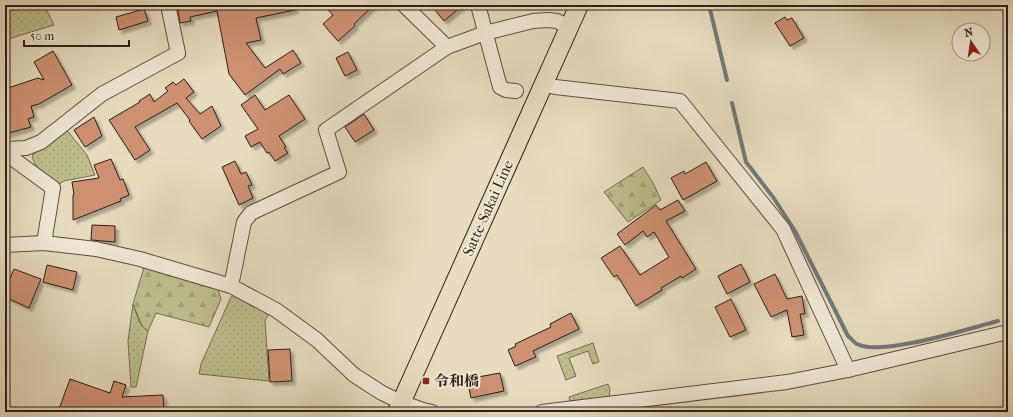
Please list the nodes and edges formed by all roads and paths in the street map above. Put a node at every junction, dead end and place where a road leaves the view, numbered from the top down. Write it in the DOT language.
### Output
graph roads {
  1 [pos="168,5"];
  2 [pos="404,5"];
  3 [pos="478,5"];
  4 [pos="579,5"];
  5 [pos="569,27"];
  6 [pos="485,33"];
  7 [pos="447,47"];
  8 [pos="543,84"];
  9 [pos="516,91"];
  10 [pos="5,149"];
  11 [pos="5,153"];
  12 [pos="44,243"];
  13 [pos="5,244"];
  14 [pos="231,286"];
  15 [pos="1008,332"];
  16 [pos="848,370"];
  17 [pos="399,407"];
  18 [pos="432,412"];
  19 [pos="542,412"];
  1 -- 10 [label="street"];
  2 -- 7 [label="street"];
  3 -- 6 [label="street"];
  4 -- 5 [label="main road, Satte-Sakai Line"];
  5 -- 6 [label="street"];
  5 -- 8 [label="main road, Satte-Sakai Line"];
  6 -- 7 [label="street"];
  6 -- 9 [label="street"];
  7 -- 14 [label="street"];
  8 -- 16 [label="street"];
  8 -- 17 [label="main road, Satte-Sakai Line"];
  11 -- 12 [label="street"];
  12 -- 13 [label="street"];
  12 -- 14 [label="street"];
  14 -- 17 [label="street"];
  15 -- 16 [label="street"];
  16 -- 19 [label="street"];
  17 -- 18 [label="street"];
}
